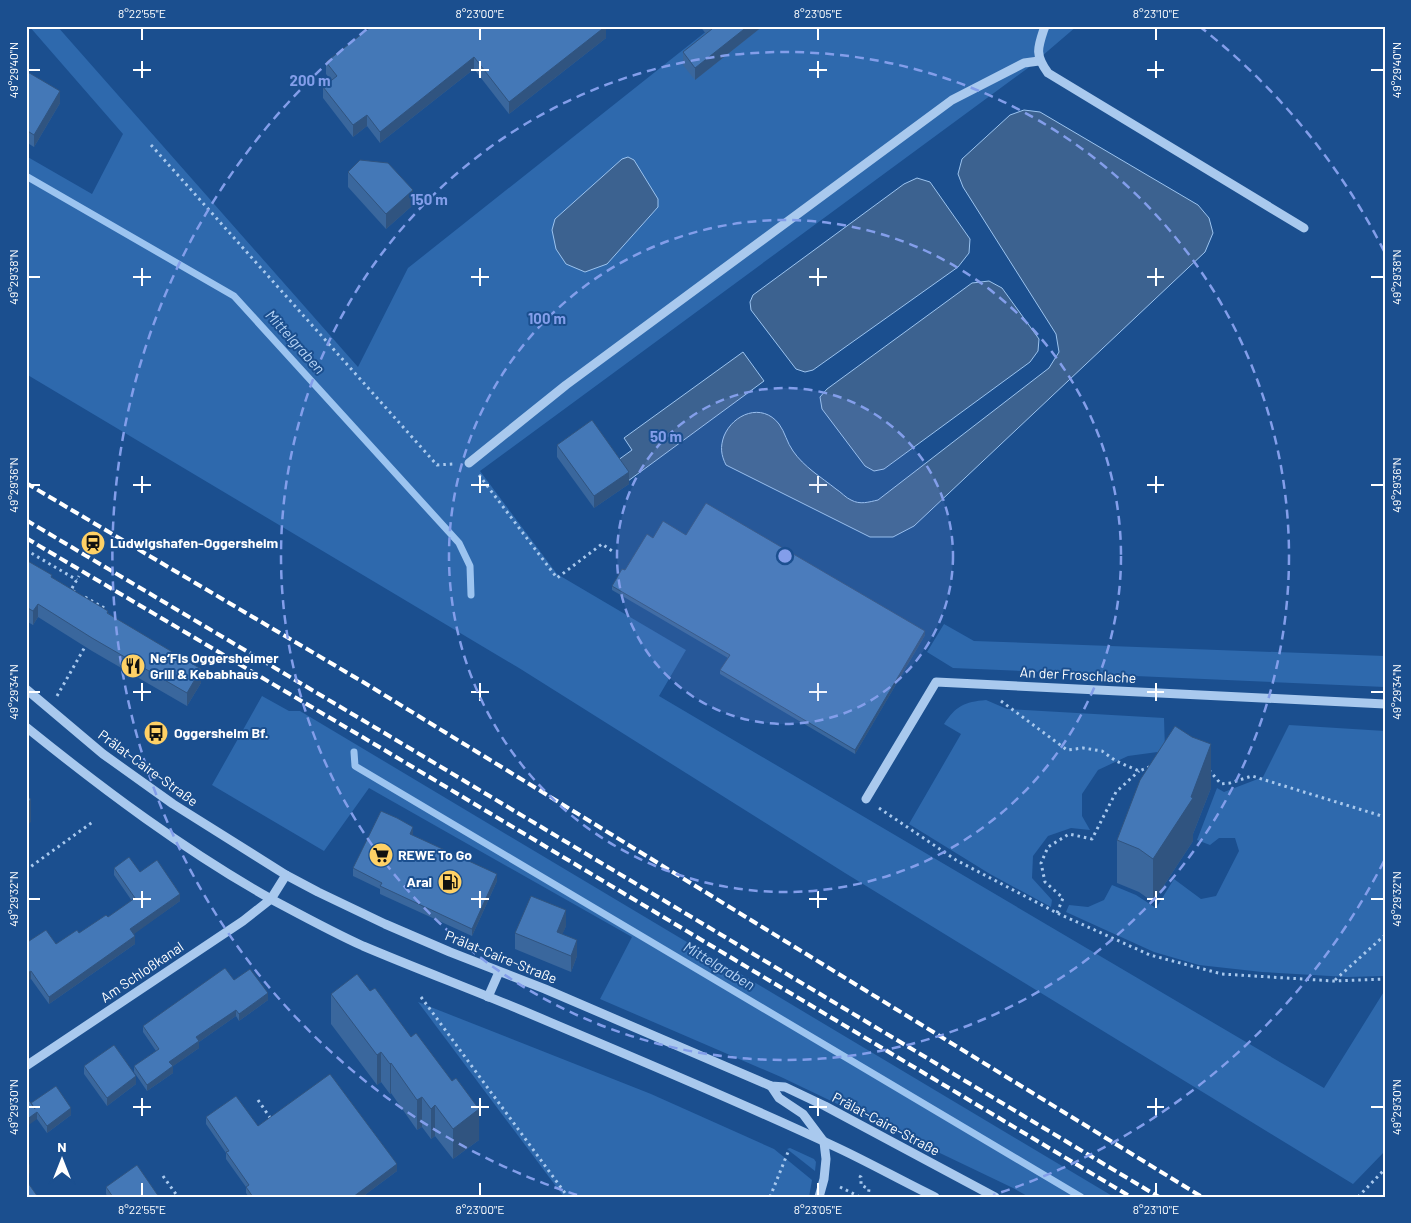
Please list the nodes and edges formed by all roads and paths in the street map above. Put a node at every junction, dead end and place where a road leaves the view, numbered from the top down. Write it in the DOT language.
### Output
graph roads {
  1 [pos="1045,26"];
  2 [pos="1039,61"];
  3 [pos="151,145"];
  4 [pos="1304,228"];
  5 [pos="469,463"];
  6 [pos="26,550"];
  7 [pos="615,553"];
  8 [pos="79,576"];
  9 [pos="77,580"];
  10 [pos="101,618"];
  11 [pos="87,643"];
  12 [pos="26,690"];
  13 [pos="1000,700"];
  14 [pos="1385,704"];
  15 [pos="50,710"];
  16 [pos="26,727"];
  17 [pos="1157,764"];
  18 [pos="1208,768"];
  19 [pos="1139,771"];
  20 [pos="866,800"];
  21 [pos="1385,816"];
  22 [pos="94,821"];
  23 [pos="26,870"];
  24 [pos="286,875"];
  25 [pos="271,899"];
  26 [pos="1057,913"];
  27 [pos="1385,935"];
  28 [pos="499,972"];
  29 [pos="1385,979"];
  30 [pos="1334,981"];
  31 [pos="421,997"];
  32 [pos="488,997"];
  33 [pos="26,1066"];
  34 [pos="771,1086"];
  35 [pos="258,1100"];
  36 [pos="275,1124"];
  37 [pos="824,1142"];
  38 [pos="788,1152"];
  39 [pos="1385,1169"];
  40 [pos="163,1176"];
  41 [pos="861,1180"];
  42 [pos="840,1188"];
  43 [pos="178,1197"];
  44 [pos="568,1197"];
  45 [pos="770,1197"];
  46 [pos="819,1197"];
  47 [pos="860,1197"];
  48 [pos="868,1197"];
  49 [pos="935,1197"];
  50 [pos="995,1197"];
  51 [pos="1358,1197"];
  1 -- 2 [label="street"];
  2 -- 4 [label="street"];
  2 -- 5 [label="street"];
  3 -- 5 [label="path"];
  5 -- 7 [label="path"];
  6 -- 9 [label="path"];
  8 -- 9 [label="path"];
  9 -- 10 [label="path"];
  11 -- 15 [label="path"];
  12 -- 15 [label="street, Prälat-Caire-Straße"];
  13 -- 19 [label="path"];
  14 -- 20 [label="street, An der Froschlache"];
  15 -- 24 [label="street, Prälat-Caire-Straße"];
  16 -- 25 [label="street"];
  17 -- 19 [label="path"];
  18 -- 21 [label="path"];
  19 -- 26 [label="path"];
  20 -- 26 [label="path"];
  22 -- 23 [label="path"];
  24 -- 25 [label="street, Am Schloßkanal"];
  24 -- 28 [label="street, Prälat-Caire-Straße"];
  25 -- 32 [label="street"];
  25 -- 33 [label="street, Am Schloßkanal"];
  26 -- 30 [label="path"];
  27 -- 30 [label="path"];
  28 -- 32 [label="street"];
  28 -- 34 [label="street, Prälat-Caire-Straße"];
  29 -- 30 [label="path"];
  31 -- 44 [label="path"];
  32 -- 37 [label="street"];
  34 -- 37 [label="street"];
  34 -- 50 [label="street, Prälat-Caire-Straße"];
  35 -- 36 [label="path"];
  37 -- 46 [label="street"];
  37 -- 49 [label="street"];
  38 -- 45 [label="path"];
  39 -- 51 [label="path"];
  40 -- 43 [label="path"];
  41 -- 48 [label="path"];
  42 -- 47 [label="path"];
}
